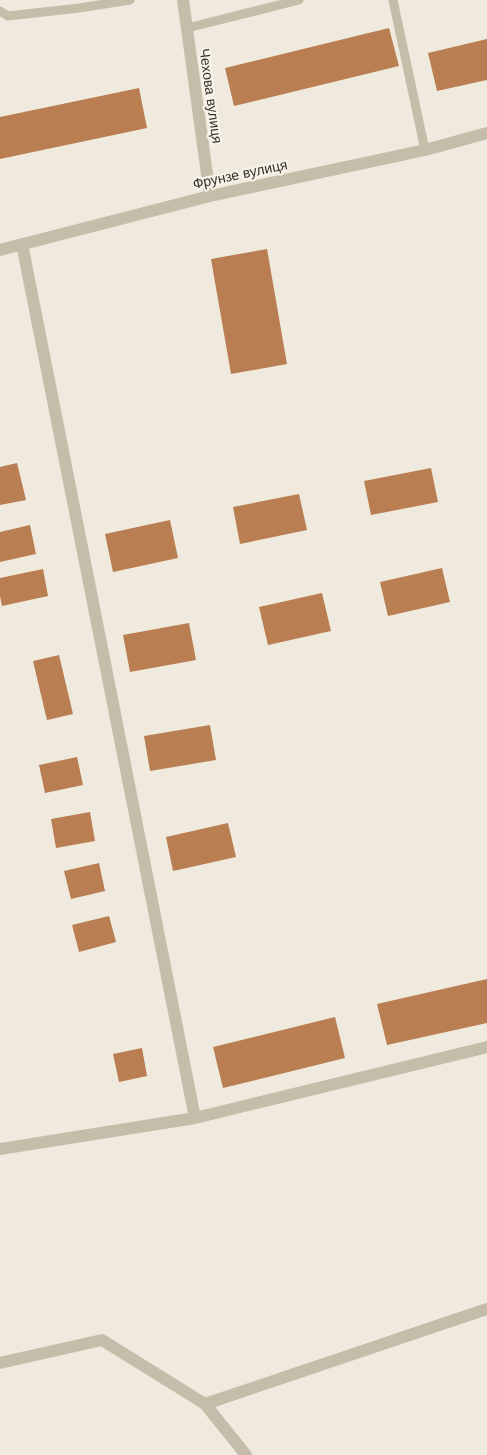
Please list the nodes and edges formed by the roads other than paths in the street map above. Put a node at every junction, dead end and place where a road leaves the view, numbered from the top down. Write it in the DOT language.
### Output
graph roads {
  1 [pos="130,0"];
  2 [pos="183,0"];
  3 [pos="299,0"];
  4 [pos="393,0"];
  5 [pos="0,11"];
  6 [pos="187,28"];
  7 [pos="487,133"];
  8 [pos="425,150"];
  9 [pos="210,196"];
  10 [pos="22,244"];
  11 [pos="0,250"];
  12 [pos="487,1047"];
  13 [pos="195,1118"];
  14 [pos="0,1149"];
  15 [pos="487,1308"];
  16 [pos="0,1363"];
  17 [pos="205,1404"];
  18 [pos="246,1455"];
  1 -- 5 [label="lane"];
  2 -- 6 [label="street, Чехова вулиця"];
  3 -- 6 [label="lane"];
  4 -- 8 [label="lane"];
  6 -- 9 [label="street, Чехова вулиця"];
  7 -- 8 [label="street, Фрунзе вулиця"];
  8 -- 9 [label="street, Фрунзе вулиця"];
  9 -- 10 [label="street, Фрунзе вулиця"];
  10 -- 11 [label="street, Фрунзе вулиця"];
  10 -- 13 [label="street"];
  12 -- 13 [label="street"];
  13 -- 14 [label="street"];
  15 -- 17 [label="street"];
  16 -- 17 [label="street"];
  17 -- 18 [label="street"];
}
